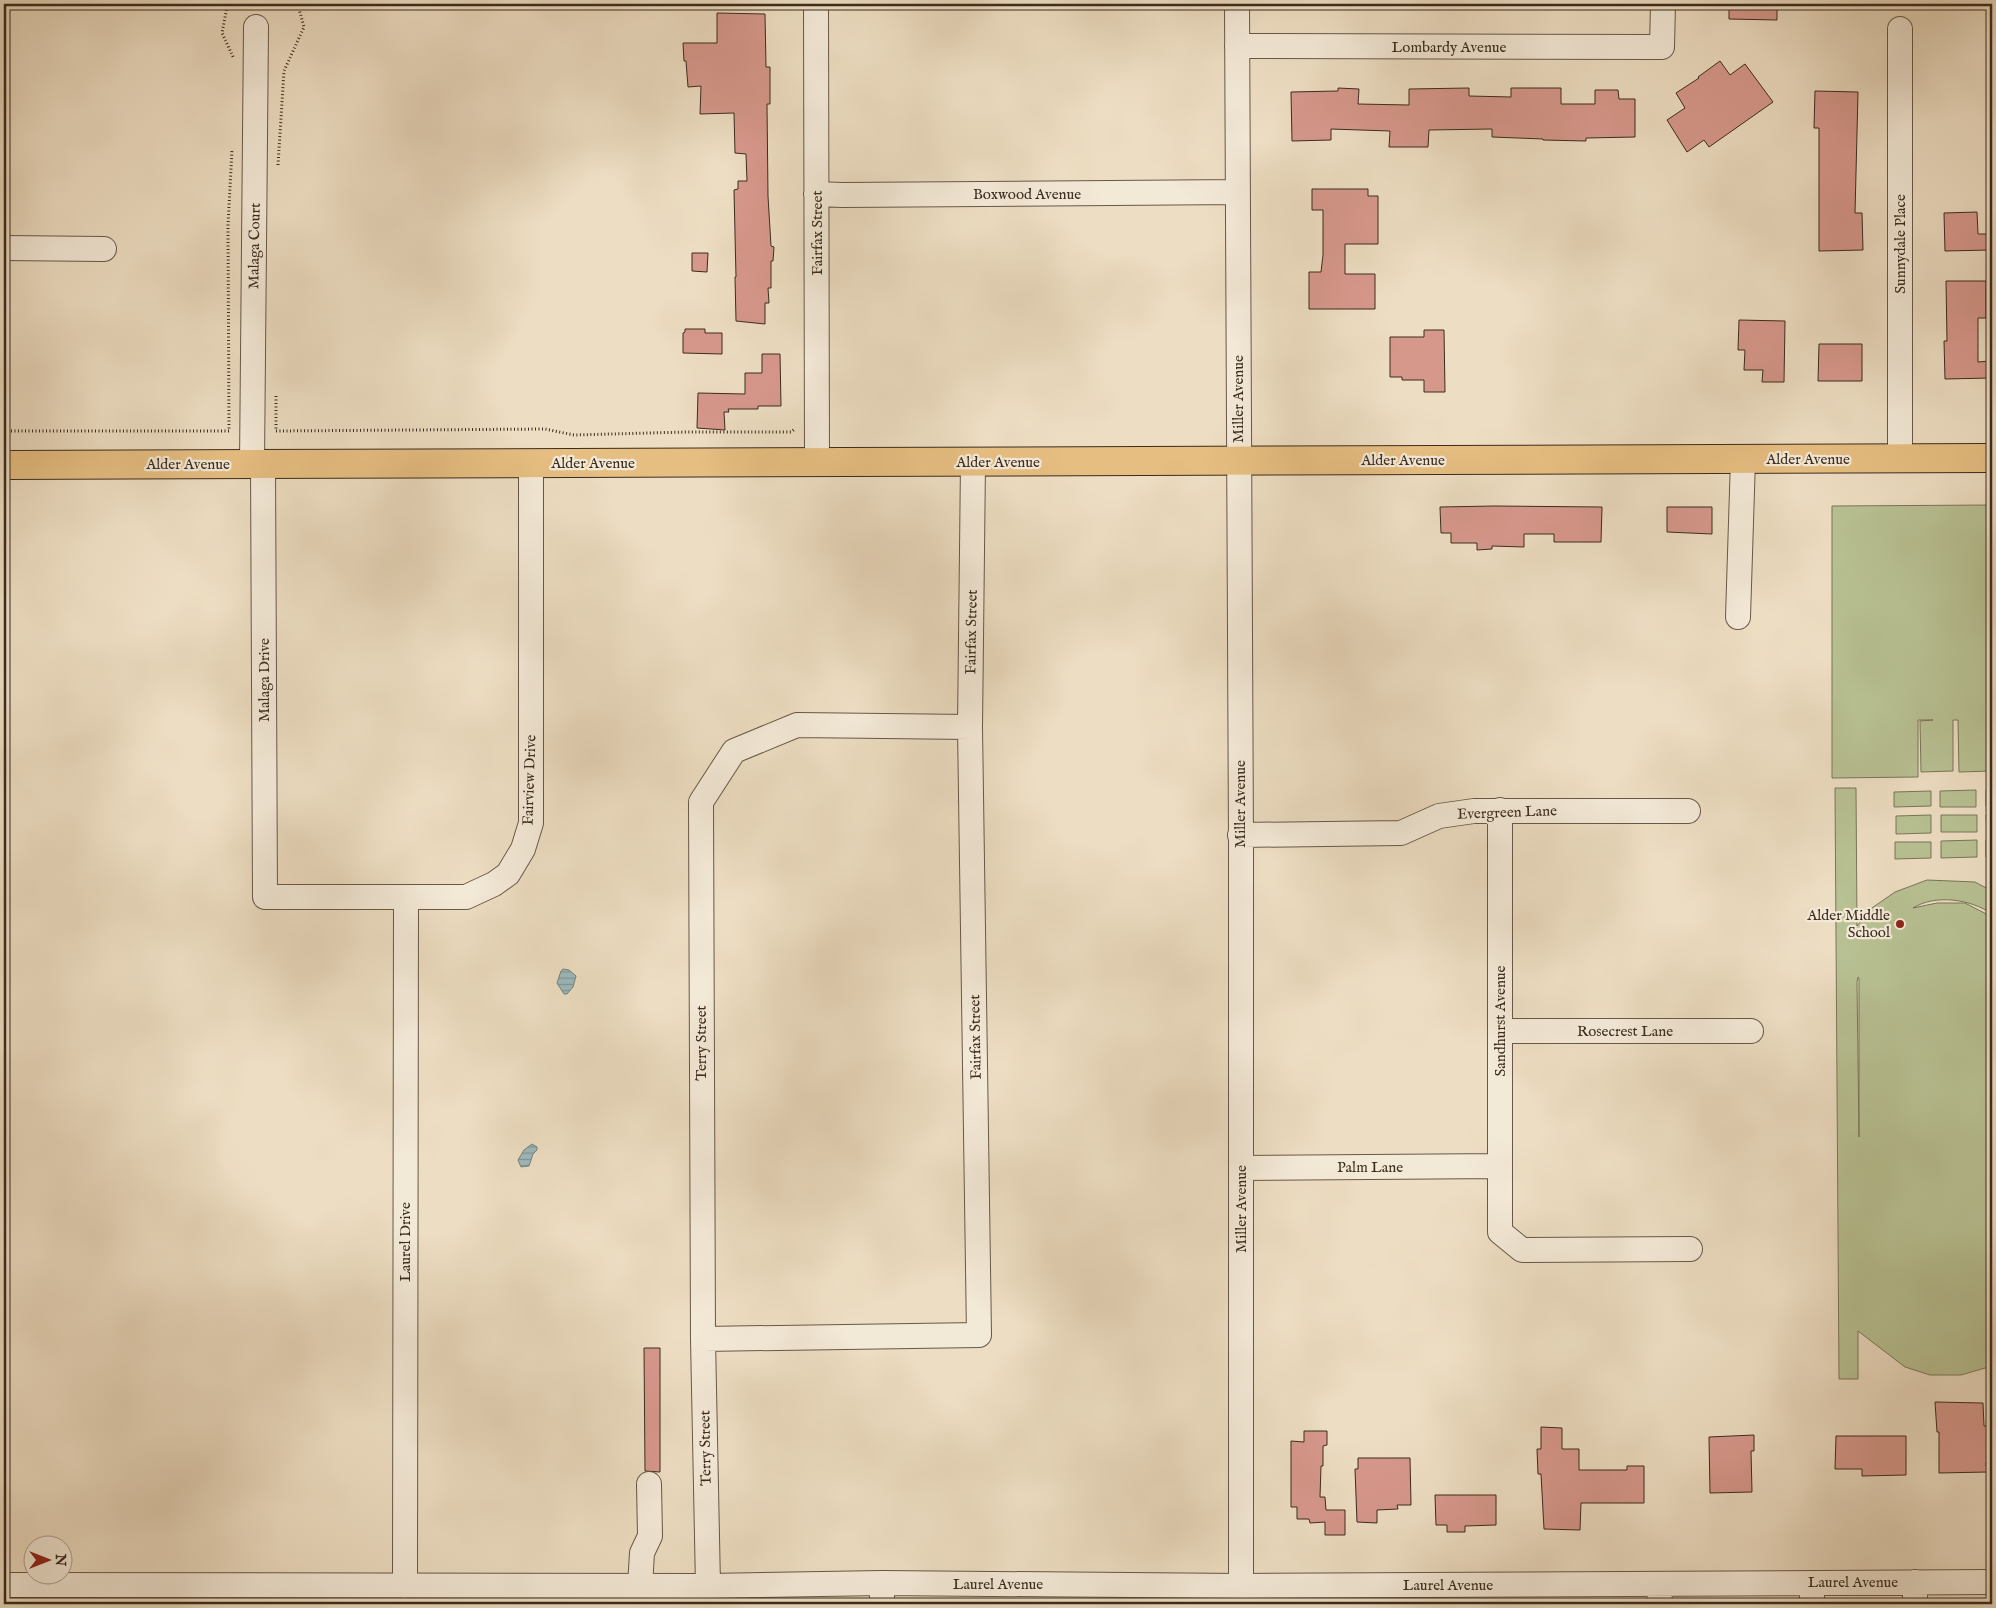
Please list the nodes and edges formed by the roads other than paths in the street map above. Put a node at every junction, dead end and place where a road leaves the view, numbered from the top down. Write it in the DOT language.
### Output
graph roads {
  1 [pos="816,4"];
  2 [pos="1237,4"];
  3 [pos="1663,4"];
  4 [pos="256,28"];
  5 [pos="1900,29"];
  6 [pos="1237,46"];
  7 [pos="1237,192"];
  8 [pos="816,194"];
  9 [pos="4,248"];
  10 [pos="104,249"];
  11 [pos="1900,458"];
  12 [pos="1992,458"];
  13 [pos="1743,459"];
  14 [pos="1239,461"];
  15 [pos="817,462"];
  16 [pos="973,462"];
  17 [pos="531,463"];
  18 [pos="257,464"];
  19 [pos="4,465"];
  20 [pos="1738,617"];
  21 [pos="970,727"];
  22 [pos="1500,810"];
  23 [pos="1688,810"];
  24 [pos="1240,835"];
  25 [pos="265,897"];
  26 [pos="406,898"];
  27 [pos="1751,1031"];
  28 [pos="1500,1032"];
  29 [pos="1500,1166"];
  30 [pos="1241,1168"];
  31 [pos="1690,1248"];
  32 [pos="703,1338"];
  33 [pos="649,1484"];
  34 [pos="1992,1582"];
  35 [pos="4,1585"];
  36 [pos="405,1586"];
  37 [pos="640,1586"];
  38 [pos="708,1586"];
  39 [pos="1812,1593"];
  40 [pos="1915,1593"];
  41 [pos="882,1594"];
  42 [pos="1659,1594"];
  43 [pos="1241,1595"];
  1 -- 8 [label="street, Fairfax Street"];
  2 -- 6 [label="street, Miller Avenue"];
  3 -- 6 [label="street, Lombardy Avenue"];
  4 -- 18 [label="street, Malaga Court"];
  5 -- 11 [label="street, Sunnydale Place"];
  6 -- 7 [label="street, Miller Avenue"];
  7 -- 8 [label="street, Boxwood Avenue"];
  7 -- 14 [label="street, Miller Avenue"];
  8 -- 15 [label="street, Fairfax Street"];
  9 -- 10 [label="street"];
  11 -- 12 [label="main road, Alder Avenue"];
  11 -- 13 [label="main road, Alder Avenue"];
  13 -- 14 [label="main road, Alder Avenue"];
  13 -- 20 [label="street"];
  14 -- 16 [label="main road, Alder Avenue"];
  14 -- 24 [label="street, Miller Avenue"];
  15 -- 16 [label="main road, Alder Avenue"];
  15 -- 17 [label="main road, Alder Avenue"];
  16 -- 21 [label="street, Fairfax Street"];
  17 -- 18 [label="main road, Alder Avenue"];
  17 -- 26 [label="street, Fairview Drive"];
  18 -- 19 [label="main road, Alder Avenue"];
  18 -- 25 [label="street, Malaga Drive"];
  21 -- 32 [label="street, Terry Street"];
  21 -- 32 [label="street, Fairfax Street"];
  22 -- 23 [label="street, Evergreen Lane"];
  22 -- 24 [label="street, Evergreen Lane"];
  22 -- 28 [label="street, Sandhurst Avenue"];
  24 -- 30 [label="street, Miller Avenue"];
  25 -- 26 [label="street, Fairview Drive"];
  26 -- 36 [label="street, Laurel Drive"];
  27 -- 28 [label="street, Rosecrest Lane"];
  28 -- 29 [label="street, Sandhurst Avenue"];
  29 -- 30 [label="street, Palm Lane"];
  29 -- 31 [label="street, Sandhurst Avenue"];
  30 -- 43 [label="street, Miller Avenue"];
  32 -- 38 [label="street, Terry Street"];
  33 -- 37 [label="street"];
  34 -- 40 [label="street, Laurel Avenue"];
  35 -- 36 [label="street, Laurel Avenue"];
  36 -- 37 [label="street, Laurel Avenue"];
  37 -- 38 [label="street, Laurel Avenue"];
  38 -- 41 [label="street, Laurel Avenue"];
  39 -- 40 [label="street, Laurel Avenue"];
  39 -- 42 [label="street, Laurel Avenue"];
  41 -- 43 [label="street, Laurel Avenue"];
  42 -- 43 [label="street, Laurel Avenue"];
}
